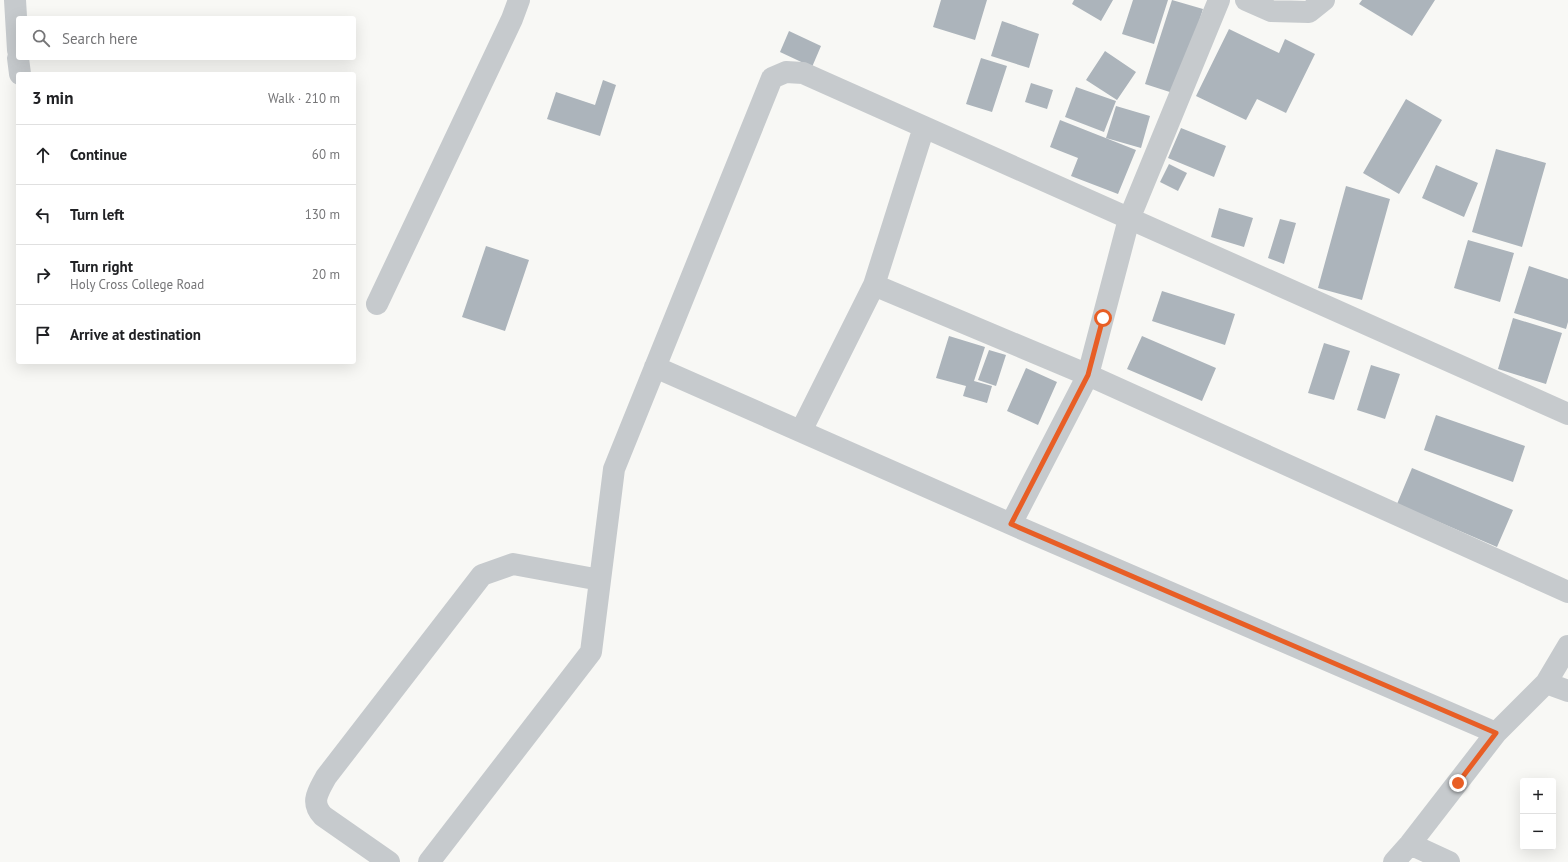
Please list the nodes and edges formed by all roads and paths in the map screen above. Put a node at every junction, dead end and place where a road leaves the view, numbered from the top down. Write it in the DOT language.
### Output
graph roads {
  1 [pos="15,0"];
  2 [pos="519,0"];
  3 [pos="1218,0"];
  4 [pos="1246,0"];
  5 [pos="1324,0"];
  6 [pos="16,17"];
  7 [pos="18,60"];
  8 [pos="20,72"];
  9 [pos="924,127"];
  10 [pos="1129,219"];
  11 [pos="874,285"];
  12 [pos="377,304"];
  13 [pos="655,367"];
  14 [pos="1088,375"];
  15 [pos="1568,414"];
  16 [pos="801,431"];
  17 [pos="1011,524"];
  18 [pos="600,580"];
  19 [pos="1568,592"];
  20 [pos="1568,646"];
  21 [pos="1546,683"];
  22 [pos="1568,691"];
  23 [pos="1496,733"];
  24 [pos="1410,844"];
  25 [pos="389,862"];
  26 [pos="429,862"];
  27 [pos="1394,862"];
  28 [pos="1449,862"];
  1 -- 6 [label="street"];
  2 -- 12 [label="street"];
  3 -- 10 [label="street"];
  4 -- 5 [label="street"];
  7 -- 8 [label="street"];
  9 -- 10 [label="street"];
  9 -- 11 [label="street"];
  9 -- 13 [label="street"];
  10 -- 14 [label="street"];
  10 -- 15 [label="street"];
  11 -- 14 [label="street"];
  11 -- 16 [label="street"];
  13 -- 16 [label="street"];
  13 -- 18 [label="street"];
  14 -- 17 [label="street"];
  14 -- 19 [label="street"];
  16 -- 17 [label="street"];
  17 -- 23 [label="street"];
  18 -- 25 [label="street"];
  18 -- 26 [label="street"];
  20 -- 21 [label="street"];
  21 -- 22 [label="street"];
  21 -- 23 [label="street"];
  23 -- 24 [label="street"];
  24 -- 27 [label="street"];
  24 -- 28 [label="street"];
}
